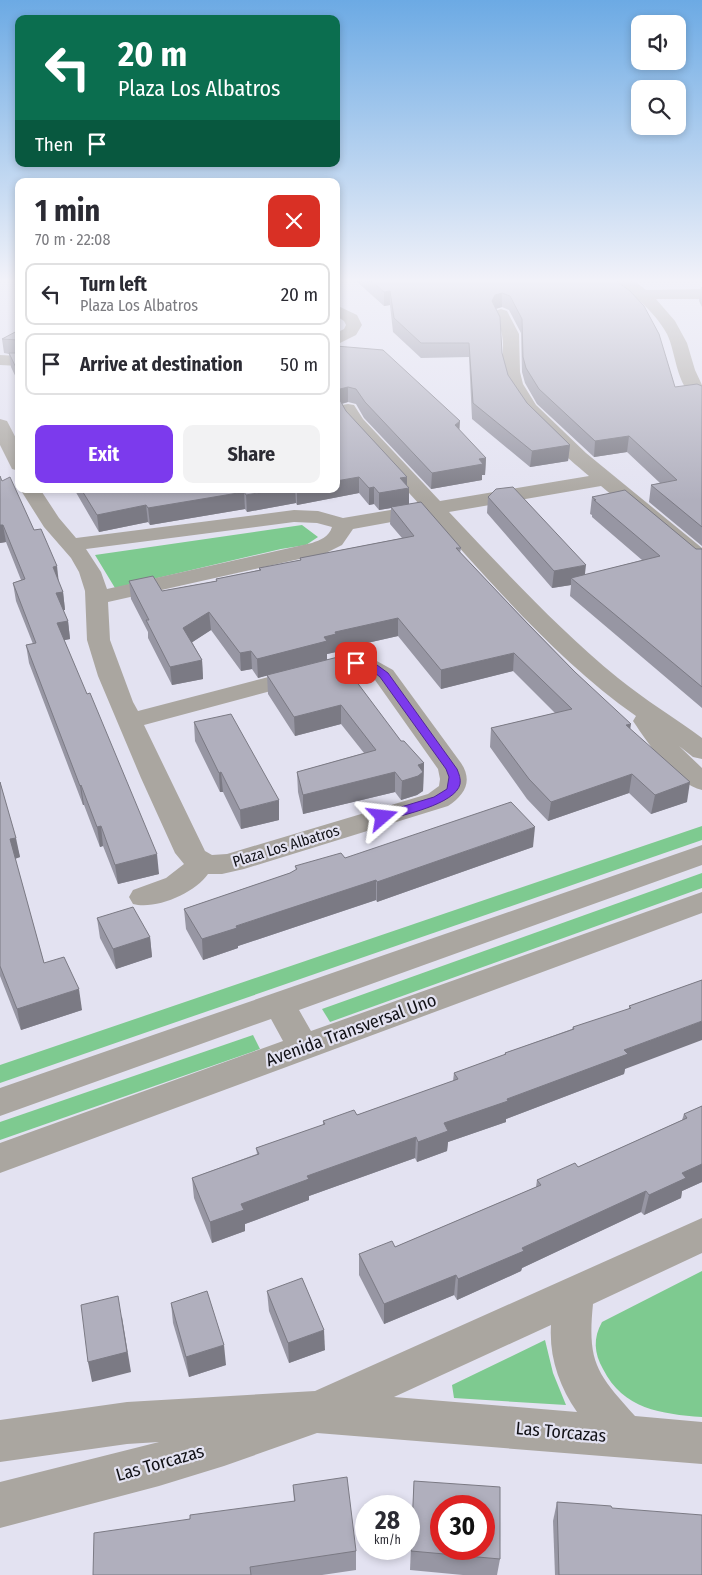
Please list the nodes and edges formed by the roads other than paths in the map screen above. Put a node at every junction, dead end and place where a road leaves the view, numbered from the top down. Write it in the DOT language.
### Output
graph roads {
  1 [pos="512,354"];
  2 [pos="682,354"];
  3 [pos="0,360"];
  4 [pos="15,361"];
  5 [pos="702,395"];
  6 [pos="348,409"];
  7 [pos="0,424"];
  8 [pos="15,456"];
  9 [pos="604,479"];
  10 [pos="32,493"];
  11 [pos="436,508"];
  12 [pos="343,524"];
  13 [pos="71,545"];
  14 [pos="702,559"];
  15 [pos="97,598"];
  16 [pos="634,703"];
  17 [pos="130,721"];
  18 [pos="702,751"];
  19 [pos="702,782"];
  20 [pos="702,855"];
  21 [pos="201,862"];
  22 [pos="144,897"];
  23 [pos="702,902"];
  24 [pos="279,1004"];
  25 [pos="303,1047"];
  26 [pos="0,1102"];
  27 [pos="0,1158"];
  28 [pos="702,1235"];
  29 [pos="574,1293"];
  30 [pos="317,1412"];
  31 [pos="626,1437"];
  32 [pos="0,1442"];
  33 [pos="702,1443"];
  34 [pos="0,1505"];
  1 -- 9 [label="street"];
  2 -- 5 [label="street"];
  3 -- 4 [label="street"];
  6 -- 11 [label="street"];
  7 -- 8 [label="street"];
  9 -- 11 [label="street"];
  9 -- 14 [label="street"];
  10 -- 13 [label="street"];
  11 -- 12 [label="street"];
  11 -- 16 [label="street"];
  12 -- 13 [label="street"];
  12 -- 15 [label="street"];
  13 -- 15 [label="street"];
  15 -- 17 [label="street"];
  16 -- 18 [label="street"];
  16 -- 19 [label="street"];
  17 -- 21 [label="street"];
  17 -- 21 [label="street, Plaza Los Albatros"];
  20 -- 24 [label="street"];
  21 -- 22 [label="street"];
  23 -- 25 [label="street, Avenida Transversal Uno"];
  24 -- 25 [label="street"];
  24 -- 26 [label="street"];
  25 -- 27 [label="street, Avenida Transversal Uno"];
  28 -- 29 [label="street, Las Torcazas"];
  29 -- 30 [label="street, Las Torcazas"];
  29 -- 31 [label="street, Las Torcazas"];
  30 -- 31 [label="street, Las Torcazas"];
  30 -- 32 [label="street, Las Torcazas"];
  30 -- 34 [label="street, Las Torcazas"];
  31 -- 33 [label="street, Las Torcazas"];
}
